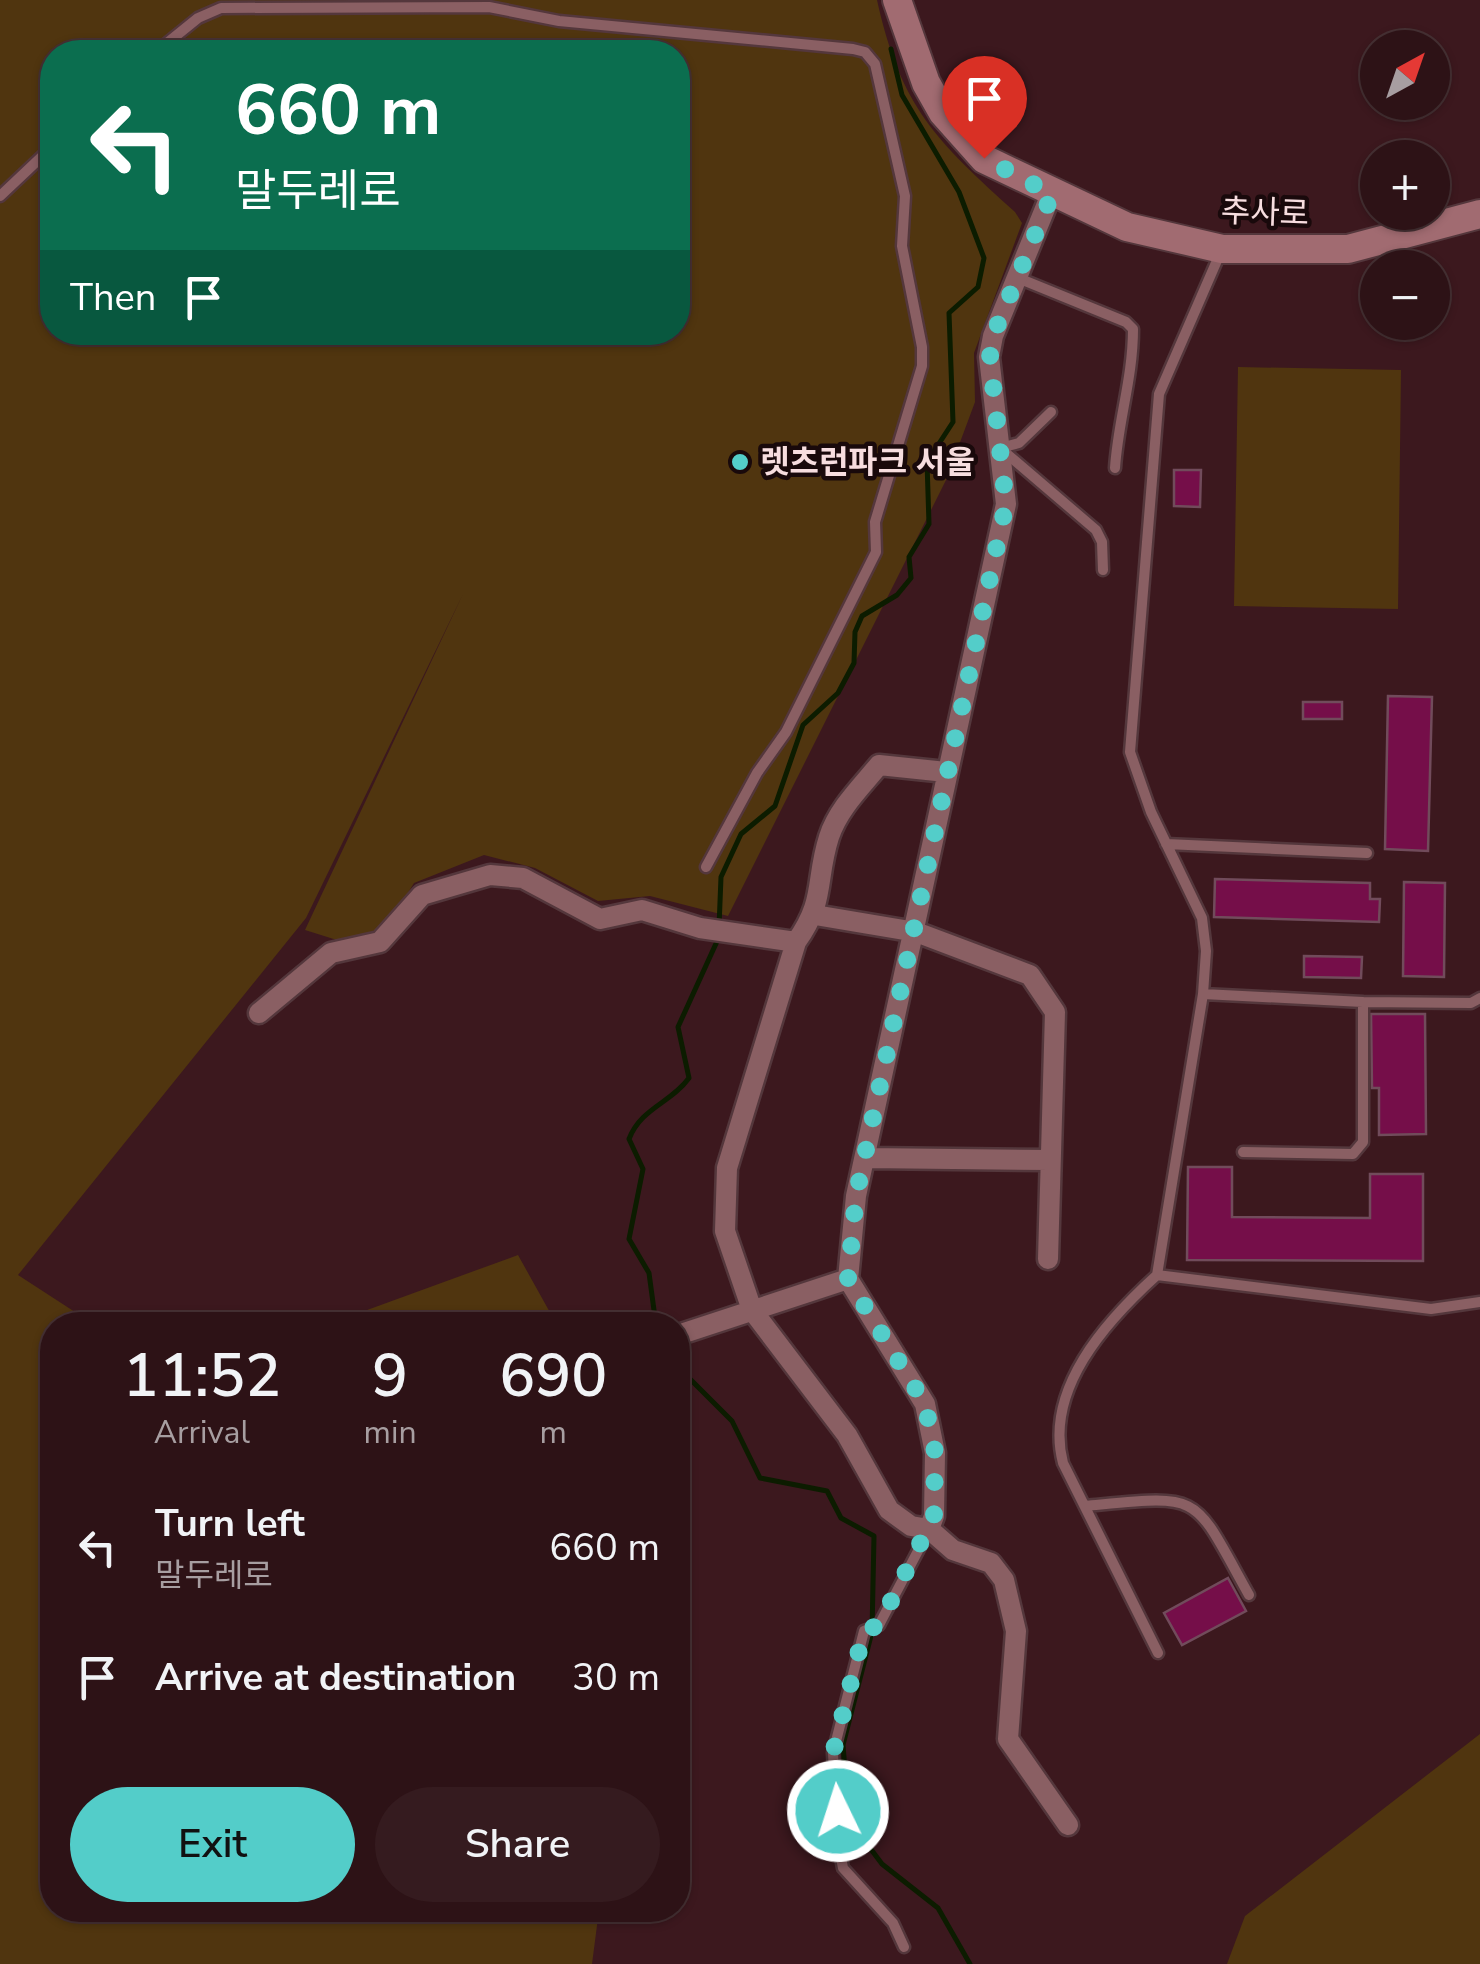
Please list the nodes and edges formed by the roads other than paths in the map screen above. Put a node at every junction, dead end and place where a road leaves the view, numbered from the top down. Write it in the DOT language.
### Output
graph roads {
  1 [pos="896,0"];
  2 [pos="171,40"];
  3 [pos="40,158"];
  4 [pos="1052,194"];
  5 [pos="0,196"];
  6 [pos="1480,214"];
  7 [pos="1222,248"];
  8 [pos="1018,278"];
  9 [pos="1051,412"];
  10 [pos="999,448"];
  11 [pos="1115,468"];
  12 [pos="1104,570"];
  13 [pos="946,772"];
  14 [pos="1166,844"];
  15 [pos="1366,853"];
  16 [pos="706,867"];
  17 [pos="815,916"];
  18 [pos="916,932"];
  19 [pos="796,942"];
  20 [pos="1202,994"];
  21 [pos="1480,998"];
  22 [pos="1362,1002"];
  23 [pos="260,1014"];
  24 [pos="1242,1152"];
  25 [pos="867,1158"];
  26 [pos="1050,1160"];
  27 [pos="1048,1259"];
  28 [pos="1157,1275"];
  29 [pos="848,1279"];
  30 [pos="1480,1302"];
  31 [pos="752,1310"];
  32 [pos="690,1331"];
  33 [pos="1085,1506"];
  34 [pos="929,1529"];
  35 [pos="1249,1595"];
  36 [pos="1158,1653"];
  37 [pos="1068,1825"];
  38 [pos="904,1947"];
  1 -- 4 [label="street, 추사로"];
  2 -- 16 [label="lane"];
  3 -- 5 [label="lane"];
  4 -- 7 [label="street, 추사로"];
  4 -- 8 [label="street"];
  6 -- 7 [label="street, 추사로"];
  7 -- 14 [label="lane"];
  8 -- 10 [label="street"];
  8 -- 11 [label="lane"];
  9 -- 10 [label="lane"];
  10 -- 12 [label="lane"];
  10 -- 13 [label="street"];
  13 -- 17 [label="street"];
  13 -- 18 [label="street"];
  14 -- 15 [label="lane"];
  14 -- 20 [label="lane"];
  17 -- 18 [label="street"];
  17 -- 19 [label="street"];
  18 -- 25 [label="street"];
  18 -- 26 [label="street"];
  19 -- 23 [label="street"];
  19 -- 31 [label="street"];
  20 -- 22 [label="lane"];
  20 -- 28 [label="lane"];
  21 -- 22 [label="lane"];
  22 -- 24 [label="lane"];
  25 -- 26 [label="street"];
  25 -- 29 [label="street"];
  26 -- 27 [label="street"];
  28 -- 30 [label="lane"];
  28 -- 33 [label="lane"];
  29 -- 31 [label="street"];
  29 -- 34 [label="street"];
  31 -- 32 [label="street"];
  31 -- 34 [label="street"];
  33 -- 35 [label="lane"];
  33 -- 36 [label="lane"];
  34 -- 37 [label="street"];
  34 -- 38 [label="lane"];
}
